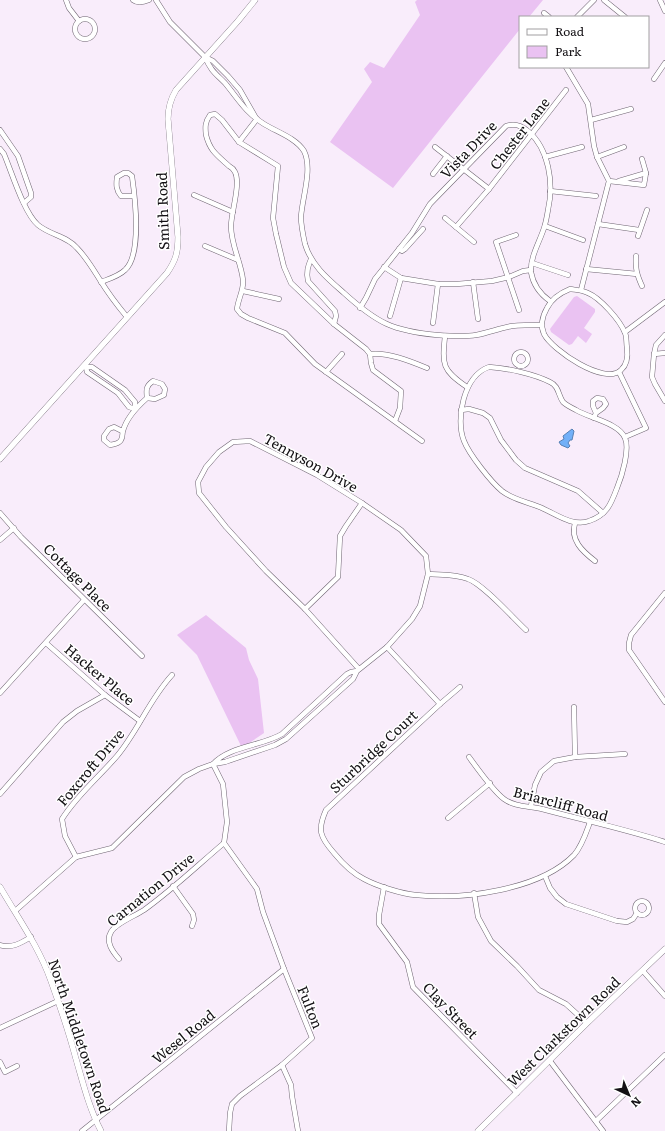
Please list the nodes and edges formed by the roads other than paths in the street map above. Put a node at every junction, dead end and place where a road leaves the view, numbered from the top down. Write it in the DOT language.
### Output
graph roads {
  1 [pos="66,0"];
  2 [pos="133,0"];
  3 [pos="149,0"];
  4 [pos="156,0"];
  5 [pos="255,0"];
  6 [pos="594,0"];
  7 [pos="604,0"];
  8 [pos="660,0"];
  9 [pos="665,11"];
  10 [pos="544,13"];
  11 [pos="548,16"];
  12 [pos="578,16"];
  13 [pos="624,16"];
  14 [pos="79,21"];
  15 [pos="205,57"];
  16 [pos="665,64"];
  17 [pos="567,68"];
  18 [pos="654,79"];
  19 [pos="566,90"];
  20 [pos="631,109"];
  21 [pos="256,119"];
  22 [pos="591,120"];
  23 [pos="0,130"];
  24 [pos="532,134"];
  25 [pos="239,142"];
  26 [pos="435,147"];
  27 [pos="582,147"];
  28 [pos="624,147"];
  29 [pos="0,149"];
  30 [pos="447,156"];
  31 [pos="545,157"];
  32 [pos="597,157"];
  33 [pos="642,159"];
  34 [pos="464,169"];
  35 [pos="646,173"];
  36 [pos="433,174"];
  37 [pos="609,182"];
  38 [pos="615,182"];
  39 [pos="489,189"];
  40 [pos="550,191"];
  41 [pos="194,195"];
  42 [pos="134,196"];
  43 [pos="596,196"];
  44 [pos="24,203"];
  45 [pos="647,210"];
  46 [pos="233,212"];
  47 [pos="445,218"];
  48 [pos="598,224"];
  49 [pos="545,226"];
  50 [pos="456,227"];
  51 [pos="423,229"];
  52 [pos="640,230"];
  53 [pos="516,235"];
  54 [pos="638,236"];
  55 [pos="583,240"];
  56 [pos="474,242"];
  57 [pos="205,246"];
  58 [pos="399,249"];
  59 [pos="636,256"];
  60 [pos="311,259"];
  61 [pos="238,260"];
  62 [pos="532,263"];
  63 [pos="384,267"];
  64 [pos="586,269"];
  65 [pos="531,270"];
  66 [pos="637,274"];
  67 [pos="568,276"];
  68 [pos="509,277"];
  69 [pos="401,278"];
  70 [pos="101,282"];
  71 [pos="473,282"];
  72 [pos="438,284"];
  73 [pos="642,286"];
  74 [pos="580,290"];
  75 [pos="243,291"];
  76 [pos="280,299"];
  77 [pos="550,301"];
  78 [pos="665,302"];
  79 [pos="360,308"];
  80 [pos="519,310"];
  81 [pos="390,316"];
  82 [pos="127,317"];
  83 [pos="478,319"];
  84 [pos="433,323"];
  85 [pos="334,324"];
  86 [pos="542,326"];
  87 [pos="625,332"];
  88 [pos="665,335"];
  89 [pos="445,336"];
  90 [pos="665,353"];
  91 [pos="342,354"];
  92 [pos="370,354"];
  93 [pos="654,354"];
  94 [pos="85,366"];
  95 [pos="520,366"];
  96 [pos="427,368"];
  97 [pos="326,372"];
  98 [pos="519,372"];
  99 [pos="619,372"];
  100 [pos="104,376"];
  101 [pos="100,381"];
  102 [pos="468,386"];
  103 [pos="147,398"];
  104 [pos="665,401"];
  105 [pos="135,409"];
  106 [pos="462,410"];
  107 [pos="596,413"];
  108 [pos="594,418"];
  109 [pos="395,421"];
  110 [pos="122,431"];
  111 [pos="625,437"];
  112 [pos="422,441"];
  113 [pos="0,459"];
  114 [pos="362,503"];
  115 [pos="0,513"];
  116 [pos="603,513"];
  117 [pos="575,522"];
  118 [pos="14,528"];
  119 [pos="0,540"];
  120 [pos="595,561"];
  121 [pos="428,574"];
  122 [pos="665,593"];
  123 [pos="84,600"];
  124 [pos="305,609"];
  125 [pos="526,630"];
  126 [pos="46,643"];
  127 [pos="387,647"];
  128 [pos="142,656"];
  129 [pos="358,670"];
  130 [pos="172,676"];
  131 [pos="460,687"];
  132 [pos="0,693"];
  133 [pos="106,695"];
  134 [pos="665,702"];
  135 [pos="440,704"];
  136 [pos="574,707"];
  137 [pos="140,721"];
  138 [pos="625,754"];
  139 [pos="469,757"];
  140 [pos="575,757"];
  141 [pos="213,764"];
  142 [pos="490,783"];
  143 [pos="0,794"];
  144 [pos="531,806"];
  145 [pos="448,818"];
  146 [pos="590,822"];
  147 [pos="665,842"];
  148 [pos="224,843"];
  149 [pos="76,858"];
  150 [pos="545,876"];
  151 [pos="173,886"];
  152 [pos="0,887"];
  153 [pos="384,887"];
  154 [pos="474,893"];
  155 [pos="15,911"];
  156 [pos="637,913"];
  157 [pos="192,926"];
  158 [pos="31,937"];
  159 [pos="0,945"];
  160 [pos="665,949"];
  161 [pos="120,959"];
  162 [pos="284,969"];
  163 [pos="643,972"];
  164 [pos="665,996"];
  165 [pos="58,1001"];
  166 [pos="588,1023"];
  167 [pos="0,1028"];
  168 [pos="665,1055"];
  169 [pos="550,1061"];
  170 [pos="0,1062"];
  171 [pos="282,1065"];
  172 [pos="18,1066"];
  173 [pos="517,1093"];
  174 [pos="95,1120"];
  175 [pos="596,1121"];
  176 [pos="82,1131"];
  177 [pos="101,1131"];
  178 [pos="230,1131"];
  179 [pos="298,1131"];
  180 [pos="478,1131"];
  181 [pos="603,1131"];
  1 -- 14 [label="street"];
  2 -- 3 [label="street"];
  4 -- 15 [label="street"];
  5 -- 15 [label="street, Smith Road"];
  6 -- 12 [label="street"];
  7 -- 13 [label="street"];
  8 -- 9 [label="street"];
  10 -- 11 [label="street"];
  14 -- 14 [label="street"];
  15 -- 21 [label="street"];
  15 -- 21 [label="street"];
  15 -- 82 [label="street, Smith Road"];
  16 -- 18 [label="street"];
  17 -- 22 [label="street"];
  19 -- 24 [label="street, Chester Lane"];
  20 -- 22 [label="street"];
  21 -- 25 [label="street"];
  21 -- 60 [label="street"];
  22 -- 32 [label="street"];
  23 -- 44 [label="street"];
  24 -- 31 [label="street, Vista Drive"];
  24 -- 34 [label="street, Vista Drive"];
  24 -- 39 [label="street, Chester Lane"];
  25 -- 46 [label="street"];
  25 -- 85 [label="street"];
  26 -- 30 [label="street, Chester Lane"];
  27 -- 31 [label="street"];
  28 -- 32 [label="street"];
  29 -- 44 [label="street"];
  30 -- 34 [label="street, Chester Lane"];
  30 -- 36 [label="street"];
  31 -- 40 [label="street, Vista Drive"];
  32 -- 37 [label="street"];
  33 -- 35 [label="street"];
  34 -- 39 [label="street, Chester Lane"];
  34 -- 58 [label="street, Vista Drive"];
  35 -- 38 [label="street"];
  35 -- 38 [label="street"];
  37 -- 38 [label="street"];
  37 -- 48 [label="street"];
  39 -- 50 [label="street, Chester Lane"];
  40 -- 43 [label="street"];
  40 -- 49 [label="street, Vista Drive"];
  41 -- 46 [label="street"];
  42 -- 42 [label="street"];
  42 -- 70 [label="street"];
  44 -- 70 [label="street"];
  45 -- 52 [label="street"];
  46 -- 61 [label="street"];
  47 -- 50 [label="street"];
  48 -- 52 [label="street"];
  48 -- 64 [label="street"];
  49 -- 55 [label="street"];
  49 -- 62 [label="street, Vista Drive"];
  50 -- 56 [label="street"];
  51 -- 58 [label="street"];
  52 -- 54 [label="street"];
  53 -- 68 [label="street"];
  57 -- 61 [label="street"];
  58 -- 63 [label="street, Vista Drive"];
  59 -- 66 [label="street"];
  60 -- 79 [label="street"];
  60 -- 85 [label="street"];
  61 -- 75 [label="street"];
  62 -- 65 [label="street, Vista Drive"];
  62 -- 67 [label="street"];
  63 -- 69 [label="street"];
  63 -- 79 [label="street, Vista Drive"];
  64 -- 66 [label="street"];
  64 -- 74 [label="street"];
  65 -- 68 [label="street"];
  65 -- 77 [label="street, Vista Drive"];
  66 -- 73 [label="street"];
  68 -- 71 [label="street"];
  68 -- 80 [label="street"];
  69 -- 72 [label="street"];
  69 -- 81 [label="street"];
  70 -- 82 [label="street"];
  71 -- 72 [label="street"];
  71 -- 83 [label="street"];
  72 -- 84 [label="street"];
  74 -- 77 [label="street"];
  74 -- 87 [label="street"];
  75 -- 76 [label="street"];
  75 -- 97 [label="street"];
  77 -- 86 [label="street"];
  78 -- 87 [label="street"];
  79 -- 89 [label="street"];
  82 -- 94 [label="street, Smith Road"];
  85 -- 92 [label="street"];
  86 -- 89 [label="street"];
  86 -- 99 [label="street"];
  87 -- 99 [label="street"];
  88 -- 93 [label="street"];
  89 -- 102 [label="street"];
  90 -- 93 [label="street"];
  91 -- 97 [label="street"];
  92 -- 96 [label="street"];
  92 -- 109 [label="street"];
  93 -- 104 [label="street"];
  94 -- 100 [label="street"];
  94 -- 101 [label="street"];
  94 -- 113 [label="street, Smith Road"];
  95 -- 98 [label="street"];
  97 -- 109 [label="street"];
  98 -- 102 [label="street"];
  98 -- 108 [label="street"];
  99 -- 111 [label="street"];
  100 -- 101 [label="street"];
  100 -- 105 [label="street"];
  101 -- 105 [label="street"];
  102 -- 106 [label="street"];
  103 -- 103 [label="street"];
  103 -- 105 [label="street"];
  105 -- 110 [label="street"];
  106 -- 116 [label="street"];
  106 -- 117 [label="street"];
  107 -- 108 [label="street"];
  108 -- 111 [label="street"];
  109 -- 112 [label="street"];
  110 -- 110 [label="street"];
  111 -- 116 [label="street"];
  114 -- 121 [label="street, Tennyson Drive"];
  114 -- 124 [label="street"];
  114 -- 124 [label="street, Tennyson Drive"];
  115 -- 118 [label="street, Cottage Place"];
  116 -- 117 [label="street"];
  117 -- 120 [label="street"];
  118 -- 119 [label="street"];
  118 -- 123 [label="street, Cottage Place"];
  121 -- 125 [label="street"];
  121 -- 127 [label="street, Tennyson Drive"];
  122 -- 134 [label="street"];
  123 -- 126 [label="street"];
  123 -- 128 [label="street, Cottage Place"];
  124 -- 129 [label="street, Tennyson Drive"];
  126 -- 132 [label="street"];
  126 -- 133 [label="street, Hacker Place"];
  127 -- 129 [label="street, Tennyson Drive"];
  127 -- 135 [label="street"];
  129 -- 141 [label="street, Tennyson Drive"];
  130 -- 137 [label="street, Foxcroft Drive"];
  131 -- 135 [label="street, Sturbridge Court"];
  133 -- 137 [label="street, Hacker Place"];
  133 -- 143 [label="street"];
  135 -- 153 [label="street, Sturbridge Court"];
  136 -- 140 [label="street"];
  137 -- 149 [label="street, Foxcroft Drive"];
  138 -- 140 [label="street"];
  139 -- 142 [label="street, Briarcliff Road"];
  140 -- 144 [label="street"];
  141 -- 148 [label="street"];
  141 -- 149 [label="street, Tennyson Drive"];
  142 -- 144 [label="street, Briarcliff Road"];
  142 -- 145 [label="street"];
  144 -- 146 [label="street, Briarcliff Road"];
  146 -- 147 [label="street, Briarcliff Road"];
  146 -- 150 [label="street"];
  148 -- 151 [label="street, Carnation Drive"];
  148 -- 162 [label="street"];
  149 -- 155 [label="street, Tennyson Drive"];
  150 -- 154 [label="street"];
  150 -- 156 [label="street"];
  151 -- 157 [label="street"];
  151 -- 161 [label="street, Carnation Drive"];
  152 -- 155 [label="street, North Middletown Road"];
  153 -- 154 [label="street"];
  153 -- 173 [label="street, Clay Street"];
  154 -- 166 [label="street"];
  155 -- 158 [label="street, North Middletown Road"];
  158 -- 159 [label="street"];
  158 -- 165 [label="street, North Middletown Road"];
  160 -- 163 [label="street, West Clarkstown Road"];
  162 -- 171 [label="street, Fulton"];
  162 -- 174 [label="street, Wesel Road"];
  163 -- 164 [label="street"];
  163 -- 166 [label="street, West Clarkstown Road"];
  165 -- 167 [label="street"];
  165 -- 174 [label="street, North Middletown Road"];
  166 -- 169 [label="street, West Clarkstown Road"];
  168 -- 175 [label="street"];
  169 -- 173 [label="street, West Clarkstown Road"];
  169 -- 175 [label="street"];
  170 -- 172 [label="street"];
  171 -- 178 [label="street"];
  171 -- 179 [label="street"];
  173 -- 180 [label="street, West Clarkstown Road"];
  174 -- 176 [label="street, Wesel Road"];
  174 -- 177 [label="street, North Middletown Road"];
  175 -- 181 [label="street"];
}
